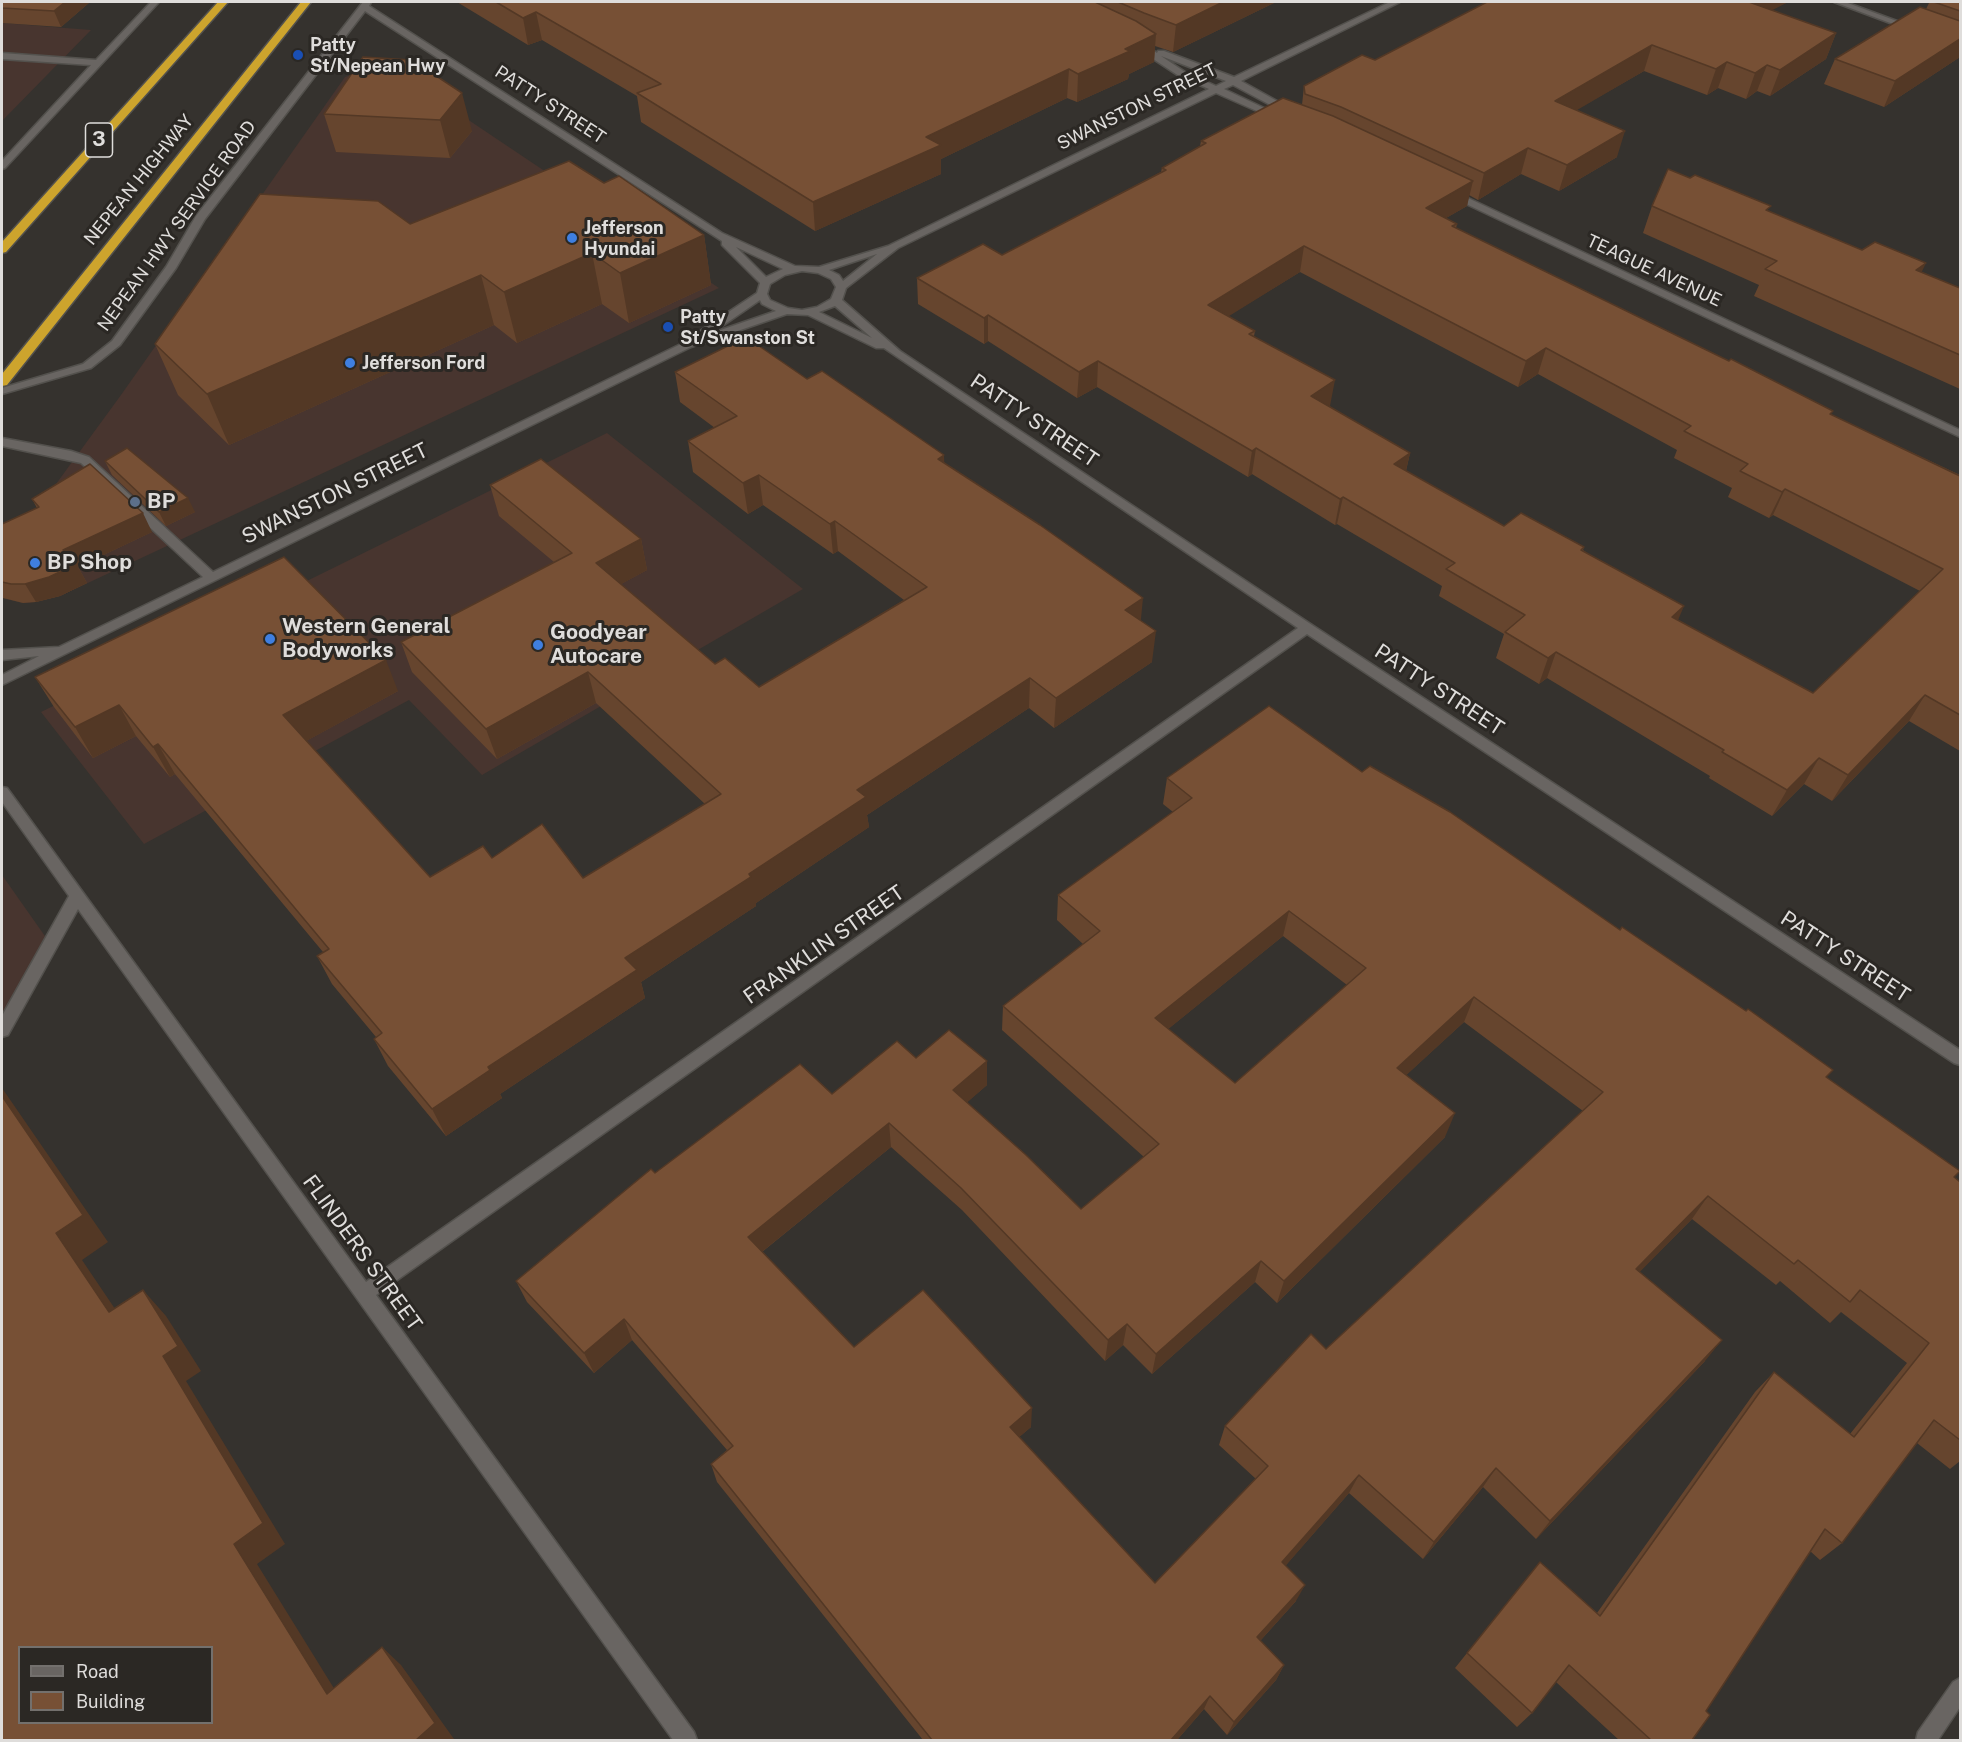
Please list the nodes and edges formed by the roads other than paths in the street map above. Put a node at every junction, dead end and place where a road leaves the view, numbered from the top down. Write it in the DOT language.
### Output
graph roads {
  1 [pos="154,2"];
  2 [pos="223,2"];
  3 [pos="306,2"];
  4 [pos="1396,2"];
  5 [pos="1838,2"];
  6 [pos="365,4"];
  7 [pos="1927,33"];
  8 [pos="1129,41"];
  9 [pos="1138,45"];
  10 [pos="2,56"];
  11 [pos="99,63"];
  12 [pos="1232,80"];
  13 [pos="1214,89"];
  14 [pos="2,166"];
  15 [pos="1442,189"];
  16 [pos="717,235"];
  17 [pos="894,246"];
  18 [pos="2,249"];
  19 [pos="793,269"];
  20 [pos="819,270"];
  21 [pos="765,282"];
  22 [pos="841,287"];
  23 [pos="762,294"];
  24 [pos="836,301"];
  25 [pos="786,312"];
  26 [pos="810,312"];
  27 [pos="687,345"];
  28 [pos="896,353"];
  29 [pos="2,382"];
  30 [pos="2,391"];
  31 [pos="1960,434"];
  32 [pos="2,442"];
  33 [pos="212,578"];
  34 [pos="1307,628"];
  35 [pos="66,649"];
  36 [pos="2,655"];
  37 [pos="2,680"];
  38 [pos="2,792"];
  39 [pos="77,896"];
  40 [pos="2,1030"];
  41 [pos="1960,1058"];
  42 [pos="363,1294"];
  43 [pos="1960,1689"];
  44 [pos="686,1740"];
  45 [pos="1926,1740"];
  1 -- 11 [label="street"];
  2 -- 18 [label="highway, 3"];
  3 -- 29 [label="highway, NEPEAN HIGHWAY"];
  4 -- 12 [label="street, SWANSTON STREET"];
  5 -- 7 [label="street"];
  6 -- 16 [label="street, PATTY STREET"];
  6 -- 30 [label="street, NEPEAN HWY SERVICE ROAD"];
  8 -- 9 [label="street"];
  9 -- 12 [label="street"];
  9 -- 13 [label="street"];
  10 -- 11 [label="street"];
  11 -- 14 [label="street"];
  12 -- 13 [label="street, SWANSTON STREET"];
  12 -- 13 [label="street"];
  13 -- 17 [label="street, SWANSTON STREET"];
  15 -- 31 [label="street, TEAGUE AVENUE"];
  16 -- 19 [label="street, PATTY STREET"];
  16 -- 21 [label="street, PATTY STREET"];
  17 -- 20 [label="street, SWANSTON STREET"];
  17 -- 22 [label="street, SWANSTON STREET"];
  19 -- 20 [label="street"];
  19 -- 21 [label="street"];
  20 -- 22 [label="street"];
  21 -- 23 [label="street"];
  22 -- 24 [label="street"];
  23 -- 25 [label="street"];
  23 -- 27 [label="street, SWANSTON STREET"];
  24 -- 26 [label="street"];
  24 -- 28 [label="street, PATTY STREET"];
  25 -- 26 [label="street, SWANSTON STREET"];
  25 -- 27 [label="street, SWANSTON STREET"];
  26 -- 28 [label="street, PATTY STREET"];
  27 -- 33 [label="street, SWANSTON STREET"];
  28 -- 34 [label="street, PATTY STREET"];
  32 -- 33 [label="street"];
  33 -- 35 [label="street, SWANSTON STREET"];
  34 -- 41 [label="street, PATTY STREET"];
  34 -- 42 [label="street, FRANKLIN STREET"];
  35 -- 36 [label="street"];
  35 -- 37 [label="street, SWANSTON STREET"];
  38 -- 39 [label="street, FLINDERS STREET"];
  39 -- 40 [label="street"];
  39 -- 42 [label="street, FLINDERS STREET"];
  42 -- 44 [label="street, FLINDERS STREET"];
  43 -- 45 [label="street"];
}
